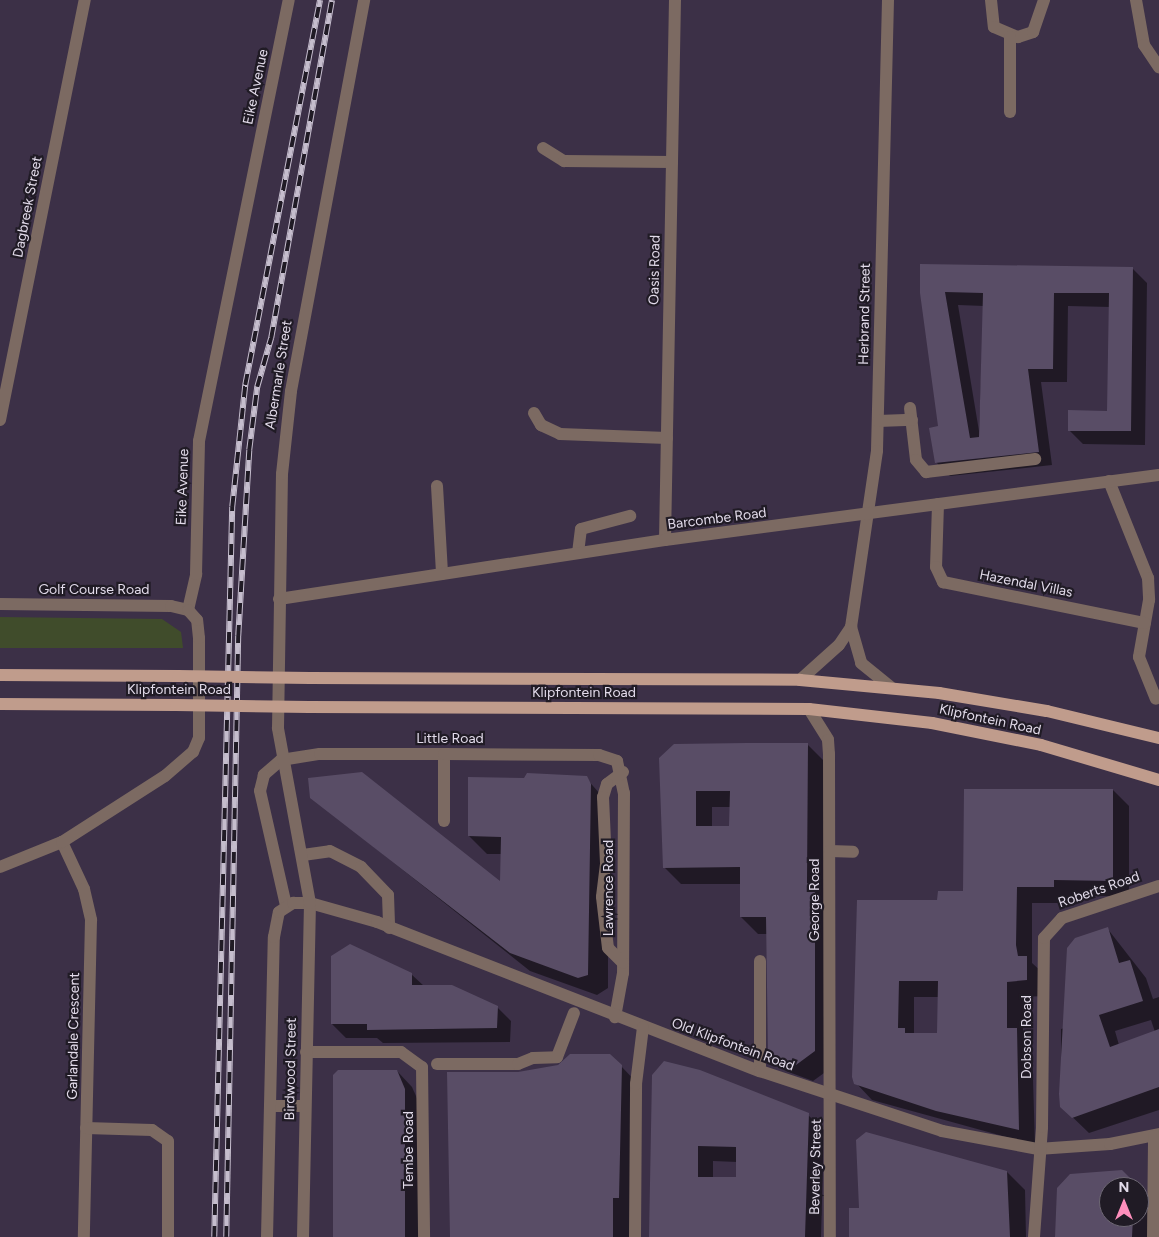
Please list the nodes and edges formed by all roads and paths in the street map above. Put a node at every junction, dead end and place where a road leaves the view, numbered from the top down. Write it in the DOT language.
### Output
graph roads {
  1 [pos="85,0"];
  2 [pos="289,0"];
  3 [pos="364,0"];
  4 [pos="675,0"];
  5 [pos="888,0"];
  6 [pos="991,0"];
  7 [pos="1044,0"];
  8 [pos="1136,0"];
  9 [pos="1010,37"];
  10 [pos="1159,67"];
  11 [pos="1010,112"];
  12 [pos="543,148"];
  13 [pos="672,162"];
  14 [pos="534,413"];
  15 [pos="0,420"];
  16 [pos="878,421"];
  17 [pos="667,438"];
  18 [pos="1035,459"];
  19 [pos="1159,475"];
  20 [pos="1109,481"];
  21 [pos="437,486"];
  22 [pos="938,504"];
  23 [pos="871,515"];
  24 [pos="630,516"];
  25 [pos="665,540"];
  26 [pos="578,553"];
  27 [pos="442,574"];
  28 [pos="279,599"];
  29 [pos="0,604"];
  30 [pos="188,610"];
  31 [pos="1145,623"];
  32 [pos="851,627"];
  33 [pos="0,675"];
  34 [pos="800,680"];
  35 [pos="891,687"];
  36 [pos="1156,699"];
  37 [pos="0,704"];
  38 [pos="810,709"];
  39 [pos="1159,738"];
  40 [pos="444,754"];
  41 [pos="281,760"];
  42 [pos="620,766"];
  43 [pos="1159,780"];
  44 [pos="444,821"];
  45 [pos="62,842"];
  46 [pos="830,851"];
  47 [pos="853,852"];
  48 [pos="303,855"];
  49 [pos="624,863"];
  50 [pos="606,864"];
  51 [pos="0,867"];
  52 [pos="1159,886"];
  53 [pos="310,902"];
  54 [pos="286,905"];
  55 [pos="1051,926"];
  56 [pos="389,928"];
  57 [pos="760,961"];
  58 [pos="623,963"];
  59 [pos="574,1014"];
  60 [pos="615,1017"];
  61 [pos="642,1027"];
  62 [pos="306,1052"];
  63 [pos="437,1064"];
  64 [pos="760,1071"];
  65 [pos="831,1097"];
  66 [pos="270,1106"];
  67 [pos="305,1106"];
  68 [pos="86,1128"];
  69 [pos="1157,1135"];
  70 [pos="1038,1149"];
  71 [pos="84,1237"];
  72 [pos="168,1237"];
  73 [pos="267,1237"];
  74 [pos="303,1237"];
  75 [pos="424,1237"];
  76 [pos="634,1237"];
  77 [pos="830,1237"];
  78 [pos="1034,1237"];
  79 [pos="1153,1237"];
  1 -- 15 [label="street, Dagbreek Street"];
  2 -- 30 [label="street, Eike Avenue"];
  3 -- 28 [label="street, Albermarle Street"];
  4 -- 13 [label="street, Oasis Road"];
  5 -- 16 [label="street, Herbrand Street"];
  6 -- 9 [label="street"];
  7 -- 9 [label="street"];
  8 -- 10 [label="street"];
  9 -- 11 [label="street"];
  12 -- 13 [label="street"];
  13 -- 17 [label="street, Oasis Road"];
  14 -- 17 [label="street"];
  16 -- 18 [label="street"];
  16 -- 23 [label="street, Herbrand Street"];
  17 -- 25 [label="street, Oasis Road"];
  19 -- 20 [label="street, Barcombe Road"];
  20 -- 22 [label="street, Barcombe Road"];
  20 -- 31 [label="street"];
  21 -- 27 [label="street"];
  22 -- 23 [label="street, Barcombe Road"];
  22 -- 31 [label="street, Hazendal Villas"];
  23 -- 25 [label="street, Barcombe Road"];
  23 -- 32 [label="street, Herbrand Street"];
  24 -- 26 [label="street"];
  25 -- 26 [label="street, Barcombe Road"];
  26 -- 27 [label="street, Barcombe Road"];
  27 -- 28 [label="street, Barcombe Road"];
  28 -- 41 [label="street, Albermarle Street"];
  29 -- 30 [label="street, Golf Course Road"];
  30 -- 45 [label="street"];
  31 -- 36 [label="street"];
  32 -- 34 [label="street, Herbrand Street"];
  32 -- 35 [label="street, Herbrand Street"];
  33 -- 34 [label="main road, Klipfontein Road, bridge"];
  34 -- 35 [label="main road, Klipfontein Road"];
  35 -- 39 [label="main road, Klipfontein Road"];
  37 -- 38 [label="main road, Klipfontein Road, bridge"];
  38 -- 43 [label="main road, Klipfontein Road"];
  38 -- 46 [label="street, George Road"];
  40 -- 41 [label="street, Little Road"];
  40 -- 42 [label="street, Little Road"];
  40 -- 44 [label="street"];
  41 -- 48 [label="street"];
  41 -- 54 [label="street"];
  42 -- 49 [label="street, Lawrence Road"];
  42 -- 50 [label="street"];
  45 -- 51 [label="street"];
  45 -- 68 [label="street, Garlandale Crescent"];
  46 -- 47 [label="street"];
  46 -- 65 [label="street, George Road"];
  48 -- 53 [label="street"];
  48 -- 56 [label="street"];
  49 -- 50 [label="street"];
  49 -- 58 [label="street, Lawrence Road"];
  50 -- 58 [label="street"];
  52 -- 55 [label="street, Roberts Road"];
  53 -- 54 [label="street"];
  53 -- 56 [label="street, Old Klipfontein Road"];
  53 -- 62 [label="street, Birdwood Street"];
  54 -- 66 [label="street"];
  55 -- 70 [label="street, Dobson Road"];
  56 -- 60 [label="street, Old Klipfontein Road"];
  57 -- 64 [label="street"];
  58 -- 60 [label="street, Lawrence Road"];
  59 -- 63 [label="street"];
  60 -- 61 [label="street, Old Klipfontein Road"];
  61 -- 64 [label="street, Old Klipfontein Road"];
  61 -- 76 [label="street"];
  62 -- 67 [label="street, Birdwood Street"];
  62 -- 75 [label="street, Tembe Road"];
  64 -- 65 [label="street, Old Klipfontein Road"];
  65 -- 70 [label="street, Old Klipfontein Road"];
  65 -- 77 [label="street, Beverley Street"];
  66 -- 67 [label="street"];
  66 -- 73 [label="street"];
  67 -- 74 [label="street, Birdwood Street"];
  68 -- 71 [label="street, Garlandale Crescent"];
  68 -- 72 [label="street"];
  69 -- 70 [label="street, Old Klipfontein Road"];
  69 -- 79 [label="street"];
  70 -- 78 [label="street, Dobson Road"];
}
